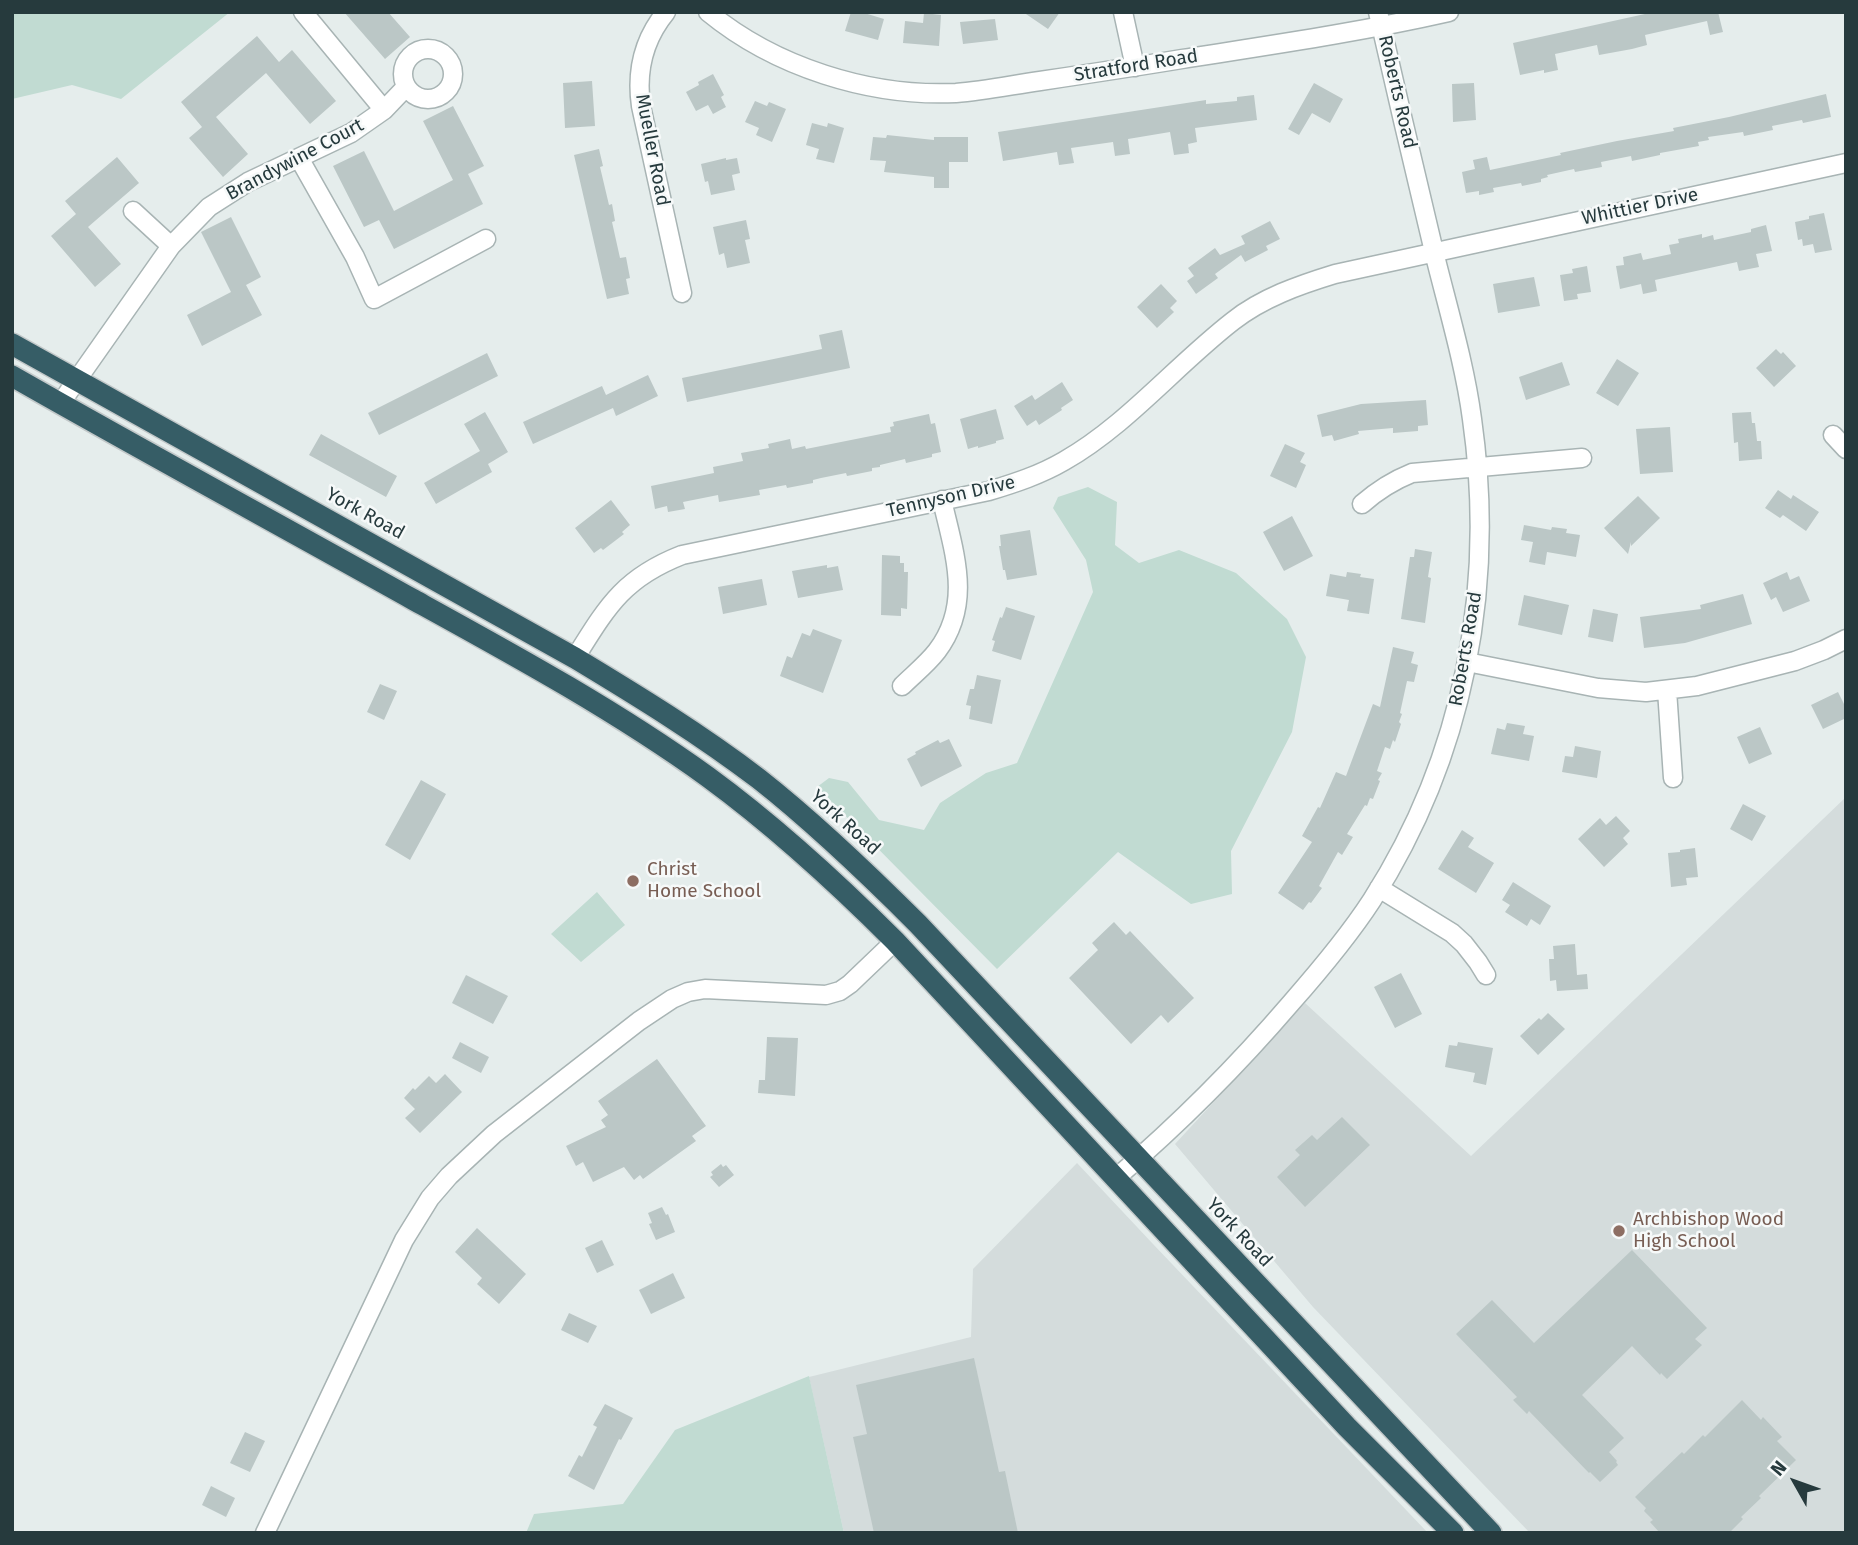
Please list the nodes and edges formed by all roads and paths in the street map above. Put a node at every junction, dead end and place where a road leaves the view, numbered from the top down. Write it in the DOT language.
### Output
graph roads {
  1 [pos="303,12"];
  2 [pos="666,12"];
  3 [pos="708,12"];
  4 [pos="1123,12"];
  5 [pos="1449,12"];
  6 [pos="1379,19"];
  7 [pos="1135,66"];
  8 [pos="406,87"];
  9 [pos="384,110"];
  10 [pos="299,158"];
  11 [pos="1846,163"];
  12 [pos="133,211"];
  13 [pos="486,239"];
  14 [pos="171,246"];
  15 [pos="1434,252"];
  16 [pos="682,293"];
  17 [pos="12,344"];
  18 [pos="12,376"];
  19 [pos="77,381"];
  20 [pos="60,404"];
  21 [pos="1833,435"];
  22 [pos="1846,449"];
  23 [pos="1582,458"];
  24 [pos="1478,467"];
  25 [pos="942,500"];
  26 [pos="1362,504"];
  27 [pos="1846,639"];
  28 [pos="575,658"];
  29 [pos="1467,662"];
  30 [pos="902,686"];
  31 [pos="1667,690"];
  32 [pos="1673,778"];
  33 [pos="1379,888"];
  34 [pos="895,940"];
  35 [pos="1486,975"];
  36 [pos="1139,1159"];
  37 [pos="1116,1178"];
  38 [pos="265,1533"];
  39 [pos="1453,1533"];
  40 [pos="1491,1533"];
  1 -- 9 [label="street"];
  2 -- 16 [label="street, Mueller Road"];
  3 -- 7 [label="street, Stratford Road"];
  4 -- 7 [label="street"];
  5 -- 6 [label="street, Stratford Road"];
  6 -- 7 [label="street, Stratford Road"];
  6 -- 15 [label="street, Roberts Road"];
  8 -- 9 [label="street, Brandywine Court"];
  9 -- 10 [label="street, Brandywine Court"];
  10 -- 13 [label="street"];
  10 -- 14 [label="street, Brandywine Court"];
  11 -- 15 [label="street, Whittier Drive"];
  12 -- 14 [label="street"];
  14 -- 19 [label="street, Brandywine Court"];
  15 -- 24 [label="street, Roberts Road"];
  15 -- 25 [label="street, Tennyson Drive"];
  17 -- 19 [label="highway, York Road"];
  18 -- 20 [label="highway"];
  19 -- 20 [label="street, Brandywine Court"];
  19 -- 28 [label="highway, York Road"];
  20 -- 34 [label="highway"];
  21 -- 22 [label="street"];
  23 -- 24 [label="street"];
  24 -- 26 [label="street"];
  24 -- 29 [label="street, Roberts Road"];
  25 -- 28 [label="street, Tennyson Drive"];
  25 -- 30 [label="street"];
  27 -- 31 [label="street"];
  28 -- 36 [label="highway, York Road"];
  29 -- 31 [label="street"];
  29 -- 33 [label="street, Roberts Road"];
  31 -- 32 [label="street"];
  33 -- 35 [label="street"];
  33 -- 36 [label="street, Roberts Road"];
  34 -- 37 [label="highway"];
  34 -- 38 [label="street"];
  36 -- 37 [label="street, Roberts Road"];
  36 -- 40 [label="highway, York Road"];
  37 -- 39 [label="highway"];
}
